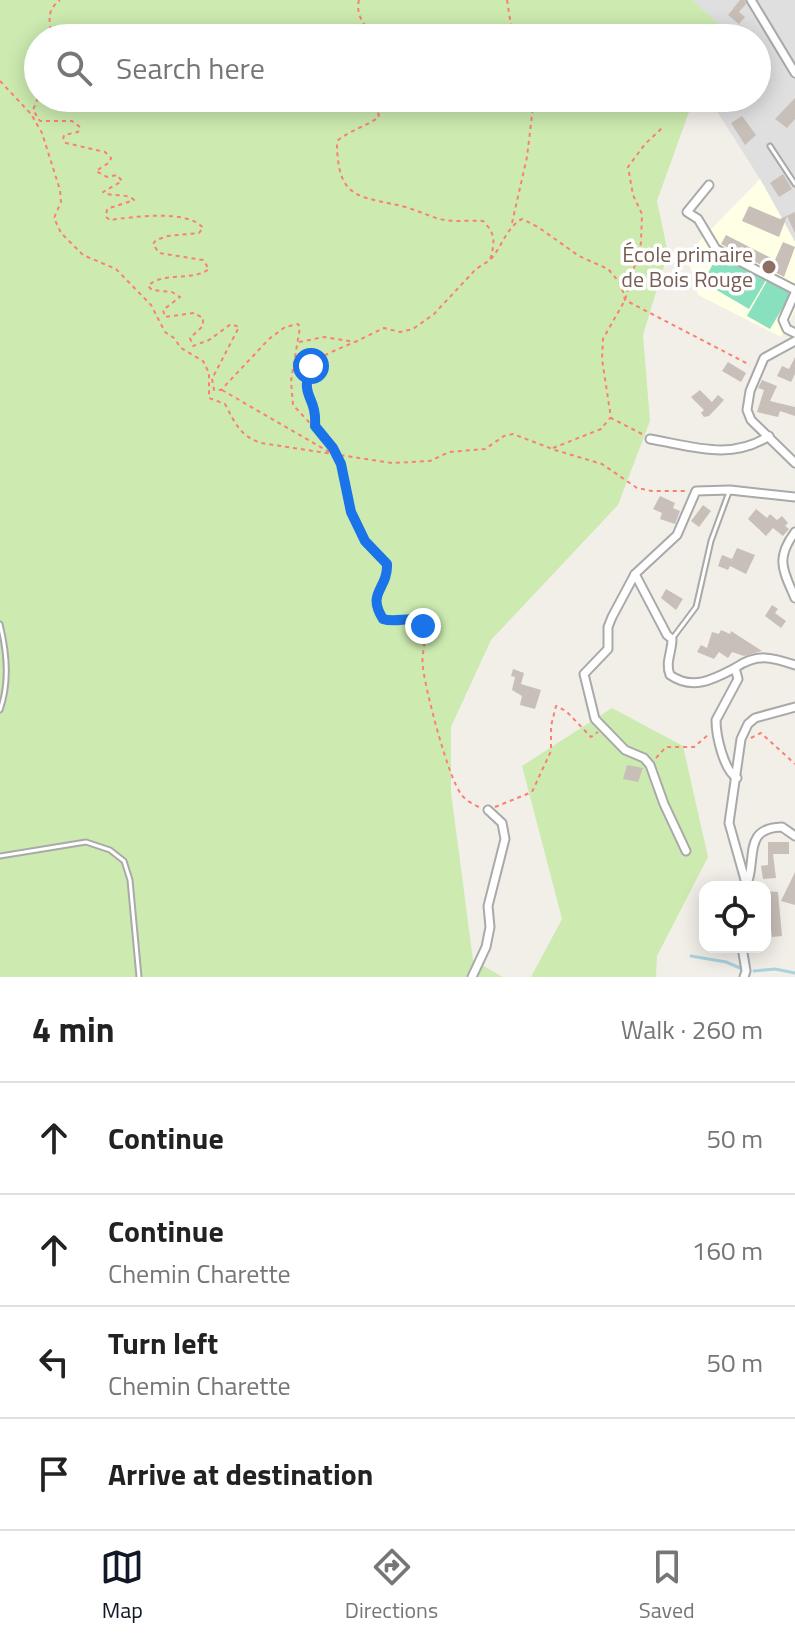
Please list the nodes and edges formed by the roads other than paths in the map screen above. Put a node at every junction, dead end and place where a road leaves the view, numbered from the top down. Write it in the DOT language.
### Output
graph roads {
  1 [pos="751,0"];
  2 [pos="765,24"];
  3 [pos="771,33"];
  4 [pos="795,73"];
  5 [pos="770,146"];
  6 [pos="795,184"];
  7 [pos="709,185"];
  8 [pos="795,292"];
  9 [pos="795,333"];
  10 [pos="795,341"];
  11 [pos="769,436"];
  12 [pos="650,439"];
  13 [pos="795,463"];
  14 [pos="730,490"];
  15 [pos="795,497"];
  16 [pos="795,532"];
  17 [pos="635,574"];
  18 [pos="795,598"];
  19 [pos="0,624"];
  20 [pos="672,639"];
  21 [pos="795,665"];
  22 [pos="735,668"];
  23 [pos="792,708"];
  24 [pos="0,710"];
  25 [pos="795,716"];
  26 [pos="737,778"];
  27 [pos="488,810"];
  28 [pos="795,836"];
  29 [pos="686,851"];
  30 [pos="0,856"];
  31 [pos="747,881"];
  32 [pos="748,881"];
  33 [pos="743,953"];
  34 [pos="139,977"];
  35 [pos="472,977"];
  36 [pos="744,977"];
  1 -- 2 [label="street"];
  3 -- 4 [label="street"];
  5 -- 6 [label="lane"];
  7 -- 8 [label="street"];
  8 -- 9 [label="street"];
  10 -- 11 [label="street"];
  11 -- 12 [label="street"];
  11 -- 13 [label="street"];
  14 -- 15 [label="street"];
  14 -- 17 [label="street"];
  14 -- 20 [label="lane"];
  16 -- 18 [label="street"];
  17 -- 20 [label="street"];
  17 -- 29 [label="street"];
  19 -- 24 [label="lane"];
  20 -- 22 [label="street"];
  21 -- 22 [label="street"];
  22 -- 26 [label="street"];
  23 -- 25 [label="lane"];
  23 -- 26 [label="street"];
  26 -- 31 [label="street"];
  27 -- 35 [label="street"];
  28 -- 32 [label="street"];
  30 -- 34 [label="lane"];
  33 -- 36 [label="street"];
}
